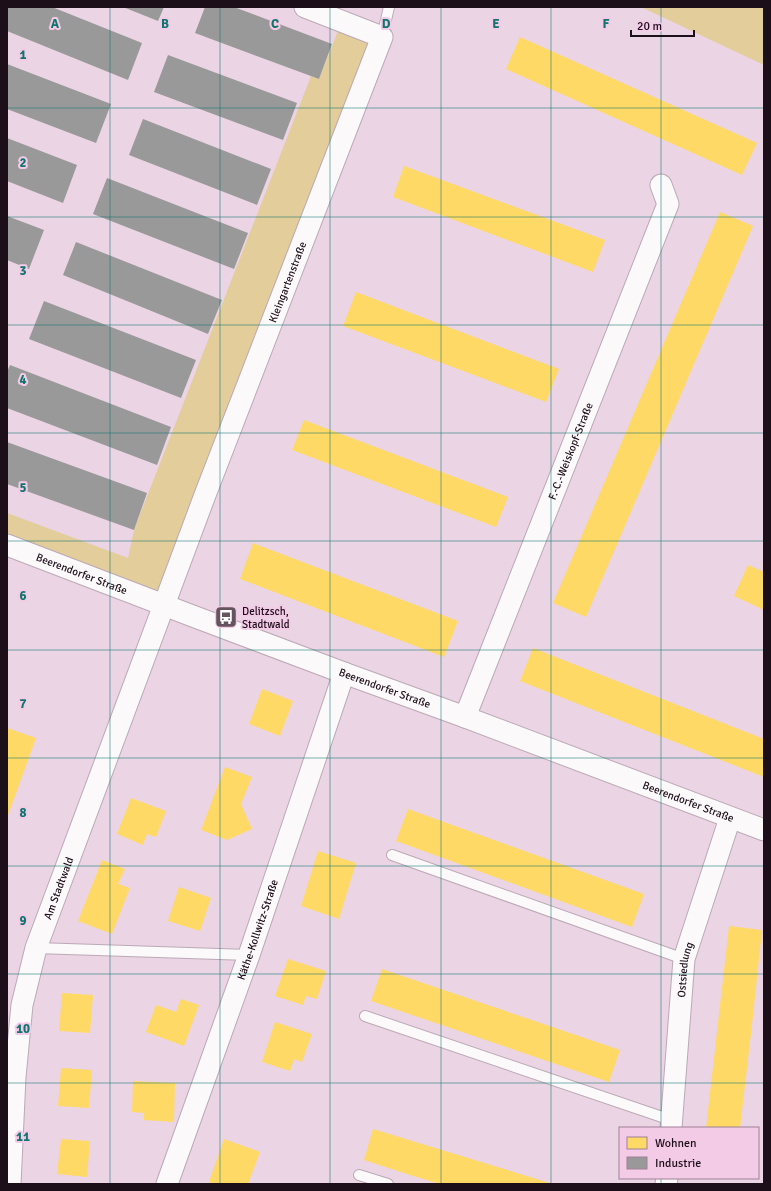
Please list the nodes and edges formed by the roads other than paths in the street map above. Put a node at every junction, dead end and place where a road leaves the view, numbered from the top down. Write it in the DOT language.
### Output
graph roads {
  1 [pos="305,7"];
  2 [pos="389,7"];
  3 [pos="382,37"];
  4 [pos="661,185"];
  5 [pos="7,545"];
  6 [pos="164,605"];
  7 [pos="344,673"];
  8 [pos="465,717"];
  9 [pos="730,818"];
  10 [pos="764,830"];
  11 [pos="392,855"];
  12 [pos="36,948"];
  13 [pos="249,955"];
  14 [pos="684,959"];
  15 [pos="365,1016"];
  16 [pos="671,1124"];
  17 [pos="359,1175"];
  18 [pos="10,1184"];
  19 [pos="167,1184"];
  20 [pos="388,1184"];
  1 -- 3 [label="street"];
  2 -- 3 [label="lane"];
  3 -- 6 [label="street, Kleingartenstraße"];
  4 -- 8 [label="street, F.-C.-Weiskopf-Straße"];
  5 -- 6 [label="street, Beerendorfer Straße"];
  6 -- 7 [label="street, Beerendorfer Straße"];
  6 -- 12 [label="street, Am Stadtwald"];
  7 -- 8 [label="street, Beerendorfer Straße"];
  7 -- 13 [label="street, Käthe-Kollwitz-Straße"];
  8 -- 9 [label="street, Beerendorfer Straße"];
  9 -- 10 [label="street, Beerendorfer Straße"];
  9 -- 14 [label="street, Ostsiedlung"];
  11 -- 14 [label="lane"];
  12 -- 13 [label="lane"];
  12 -- 18 [label="street, Am Stadtwald"];
  13 -- 19 [label="street, Käthe-Kollwitz-Straße"];
  14 -- 16 [label="street, Ostsiedlung"];
  15 -- 16 [label="lane"];
  17 -- 20 [label="lane"];
}
